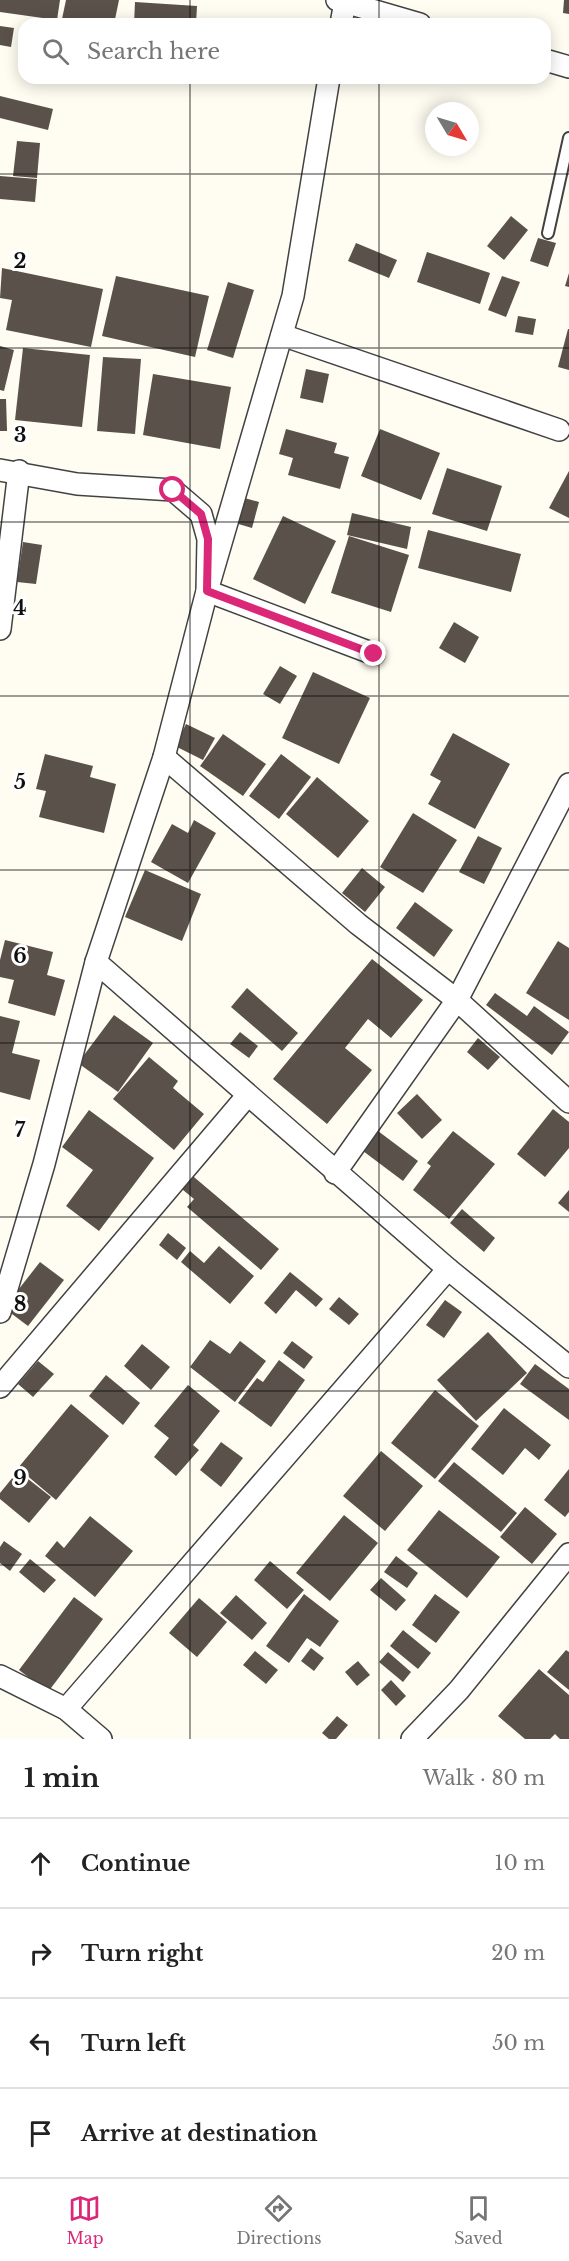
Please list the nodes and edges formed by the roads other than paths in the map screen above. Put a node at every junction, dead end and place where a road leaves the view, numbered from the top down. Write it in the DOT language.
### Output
graph roads {
  1 [pos="341,1"];
  2 [pos="340,18"];
  3 [pos="399,18"];
  4 [pos="551,62"];
  5 [pos="569,67"];
  6 [pos="328,84"];
  7 [pos="569,138"];
  8 [pos="548,233"];
  9 [pos="282,335"];
  10 [pos="559,430"];
  11 [pos="9,470"];
  12 [pos="207,591"];
  13 [pos="0,629"];
  14 [pos="374,654"];
  15 [pos="164,757"];
  16 [pos="569,784"];
  17 [pos="96,962"];
  18 [pos="457,1000"];
  19 [pos="247,1096"];
  20 [pos="568,1097"];
  21 [pos="335,1173"];
  22 [pos="448,1269"];
  23 [pos="0,1312"];
  24 [pos="569,1367"];
  25 [pos="0,1387"];
  26 [pos="569,1554"];
  27 [pos="0,1676"];
  28 [pos="66,1709"];
  29 [pos="101,1739"];
  30 [pos="412,1739"];
  1 -- 2 [label="street"];
  1 -- 3 [label="street"];
  4 -- 5 [label="street"];
  6 -- 9 [label="street"];
  7 -- 8 [label="lane"];
  9 -- 10 [label="street"];
  9 -- 12 [label="street"];
  11 -- 12 [label="street"];
  11 -- 13 [label="street"];
  12 -- 14 [label="street"];
  12 -- 15 [label="street"];
  15 -- 17 [label="street"];
  15 -- 18 [label="street"];
  16 -- 18 [label="street"];
  17 -- 19 [label="street"];
  17 -- 23 [label="street"];
  18 -- 20 [label="street"];
  18 -- 21 [label="street"];
  19 -- 21 [label="street"];
  19 -- 25 [label="street"];
  21 -- 22 [label="street"];
  22 -- 24 [label="street"];
  22 -- 28 [label="street"];
  26 -- 30 [label="street"];
  27 -- 28 [label="street"];
  28 -- 29 [label="street"];
}
